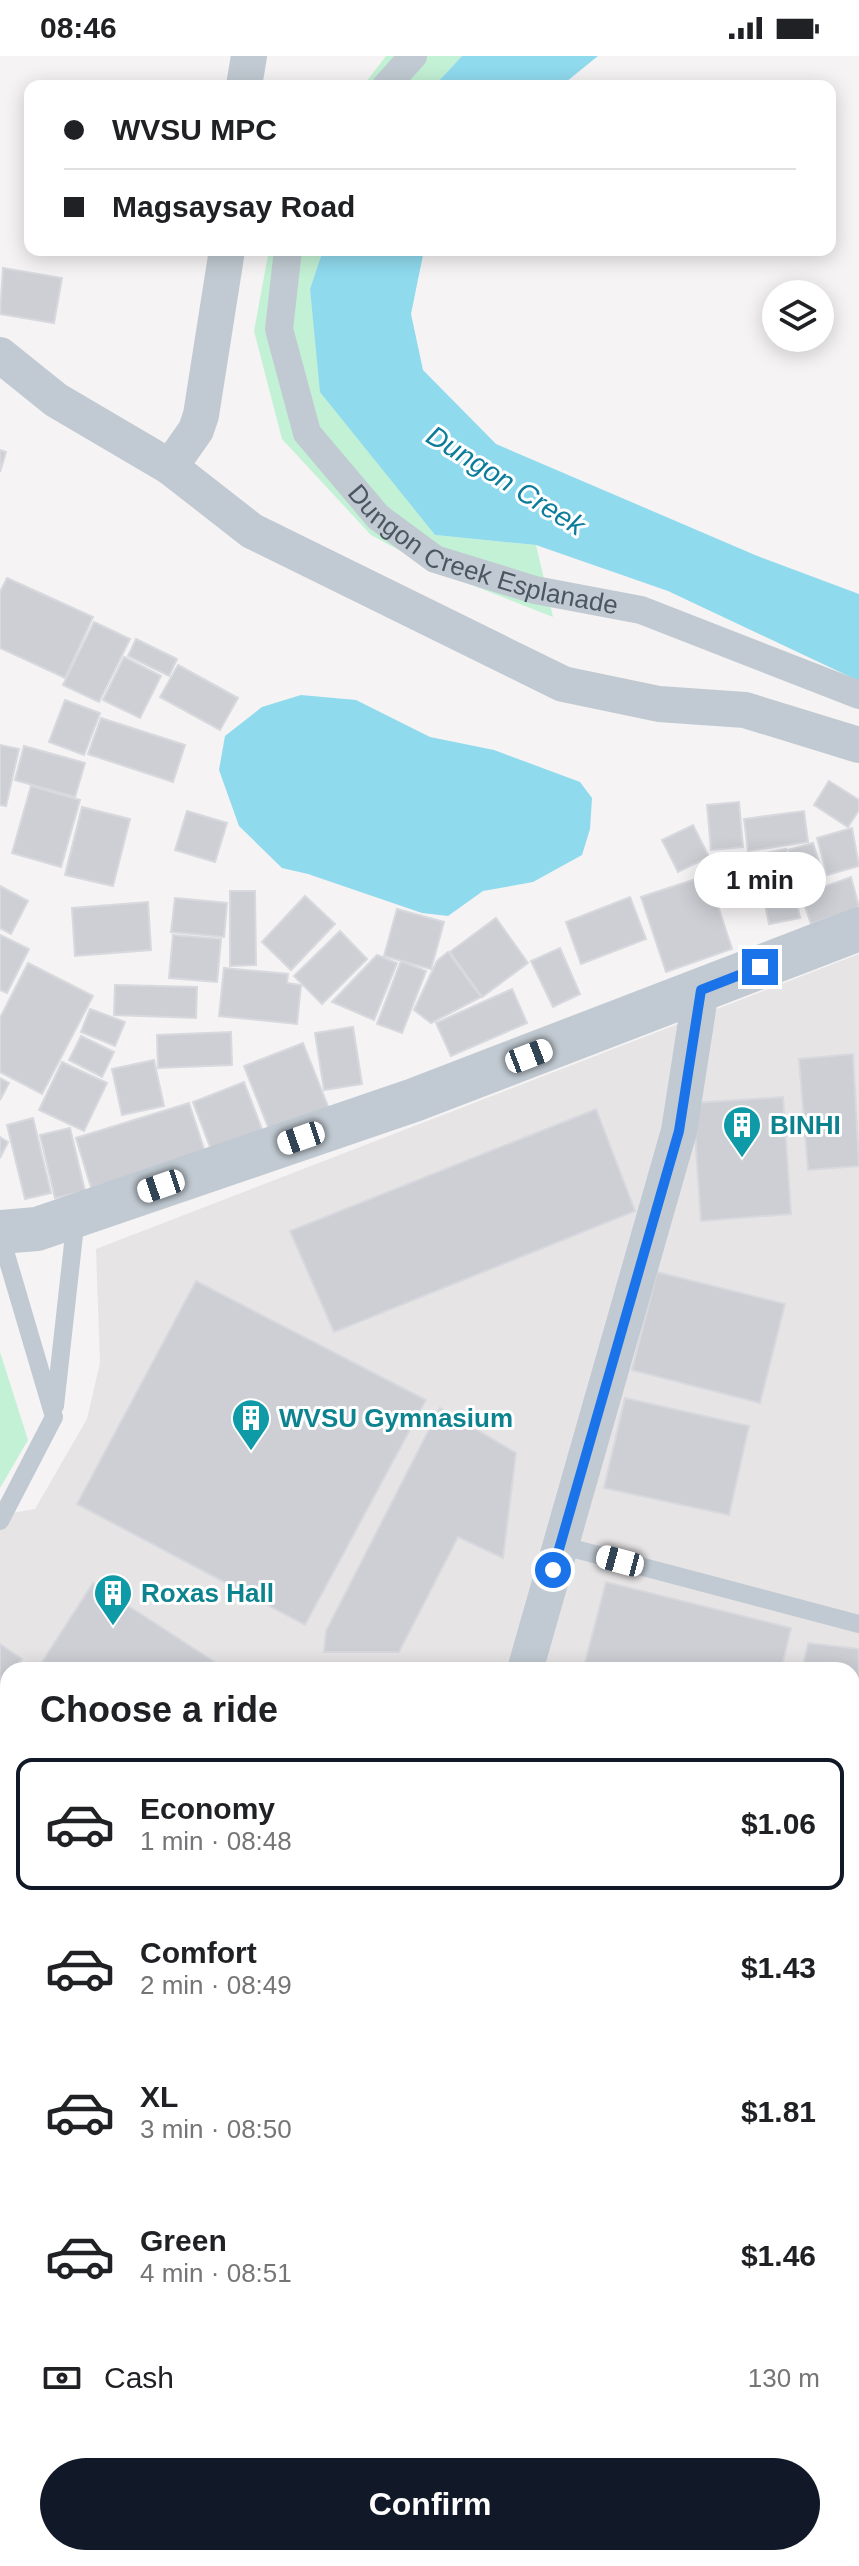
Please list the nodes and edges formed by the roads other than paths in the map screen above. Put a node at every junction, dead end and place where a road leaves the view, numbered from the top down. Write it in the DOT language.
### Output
graph roads {
  1 [pos="249,56"];
  2 [pos="413,56"];
  3 [pos="245,80"];
  4 [pos="391,80"];
  5 [pos="226,256"];
  6 [pos="287,256"];
  7 [pos="0,355"];
  8 [pos="170,467"];
  9 [pos="859,695"];
  10 [pos="859,745"];
  11 [pos="859,929"];
  12 [pos="701,990"];
  13 [pos="76,1215"];
  14 [pos="0,1233"];
  15 [pos="54,1417"];
  16 [pos="8,1490"];
  17 [pos="0,1521"];
  18 [pos="560,1545"];
  19 [pos="859,1624"];
  20 [pos="527,1662"];
  1 -- 3 [label="street"];
  2 -- 4 [label="street"];
  5 -- 8 [label="street"];
  6 -- 9 [label="street, Dungon Creek Esplanade"];
  7 -- 8 [label="street"];
  8 -- 10 [label="street"];
  11 -- 12 [label="street"];
  12 -- 13 [label="street"];
  12 -- 18 [label="street"];
  13 -- 14 [label="street"];
  13 -- 15 [label="lane"];
  14 -- 15 [label="lane"];
  15 -- 16 [label="lane"];
  16 -- 17 [label="lane"];
  18 -- 19 [label="lane"];
  18 -- 20 [label="street"];
}
